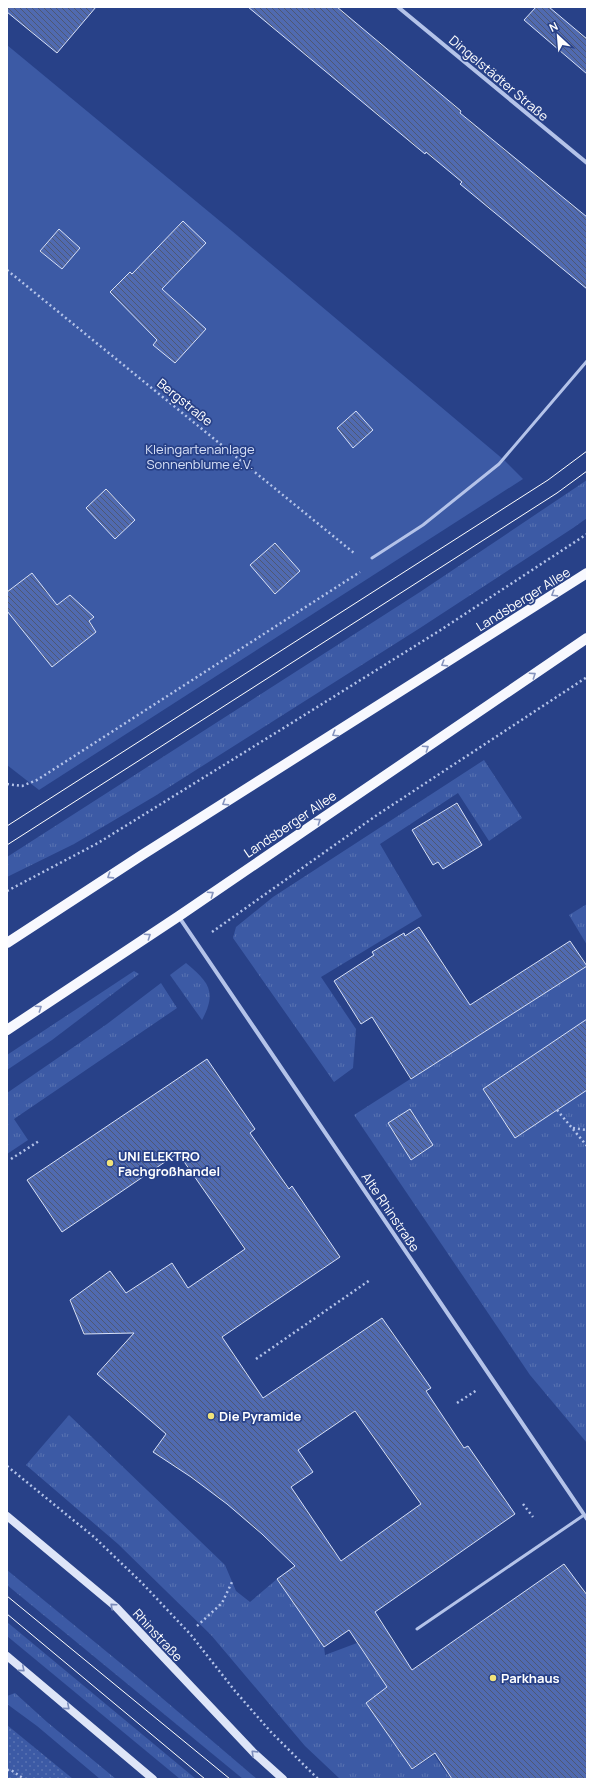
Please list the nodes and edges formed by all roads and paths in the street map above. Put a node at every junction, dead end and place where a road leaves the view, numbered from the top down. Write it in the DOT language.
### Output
graph roads {
  1 [pos="398,7"];
  2 [pos="587,163"];
  3 [pos="7,270"];
  4 [pos="587,361"];
  5 [pos="587,534"];
  6 [pos="372,558"];
  7 [pos="587,574"];
  8 [pos="587,638"];
  9 [pos="587,677"];
  10 [pos="7,784"];
  11 [pos="7,891"];
  12 [pos="178,916"];
  13 [pos="196,942"];
  14 [pos="7,943"];
  15 [pos="7,1030"];
  16 [pos="557,1110"];
  17 [pos="572,1128"];
  18 [pos="587,1130"];
  19 [pos="39,1141"];
  20 [pos="587,1146"];
  21 [pos="11,1159"];
  22 [pos="370,1280"];
  23 [pos="256,1359"];
  24 [pos="478,1390"];
  25 [pos="457,1403"];
  26 [pos="7,1466"];
  27 [pos="523,1504"];
  28 [pos="7,1516"];
  29 [pos="533,1517"];
  30 [pos="586,1517"];
  31 [pos="232,1582"];
  32 [pos="197,1626"];
  33 [pos="417,1629"];
  34 [pos="7,1656"];
  35 [pos="7,1770"];
  36 [pos="24,1779"];
  37 [pos="153,1779"];
  38 [pos="283,1779"];
  39 [pos="318,1779"];
  1 -- 2 [label="street, Dingelstädter Straße"];
  3 -- 6 [label="path, Bergstraße"];
  4 -- 6 [label="lane"];
  5 -- 11 [label="path"];
  6 -- 10 [label="path"];
  7 -- 14 [label="main road, Landsberger Allee, one-way"];
  12 -- 8 [label="main road, Landsberger Allee, one-way"];
  9 -- 13 [label="path"];
  12 -- 13 [label="street, Alte Rhinstraße"];
  15 -- 12 [label="main road, Landsberger Allee, one-way"];
  13 -- 30 [label="street, Alte Rhinstraße"];
  16 -- 17 [label="path"];
  17 -- 18 [label="path"];
  17 -- 20 [label="path"];
  19 -- 21 [label="path"];
  22 -- 23 [label="path"];
  24 -- 25 [label="path"];
  26 -- 39 [label="path"];
  27 -- 29 [label="path"];
  38 -- 28 [label="main road, Rhinstraße, one-way"];
  30 -- 33 [label="lane"];
  31 -- 32 [label="path"];
  34 -- 37 [label="main road, one-way"];
  35 -- 36 [label="path"];
}
